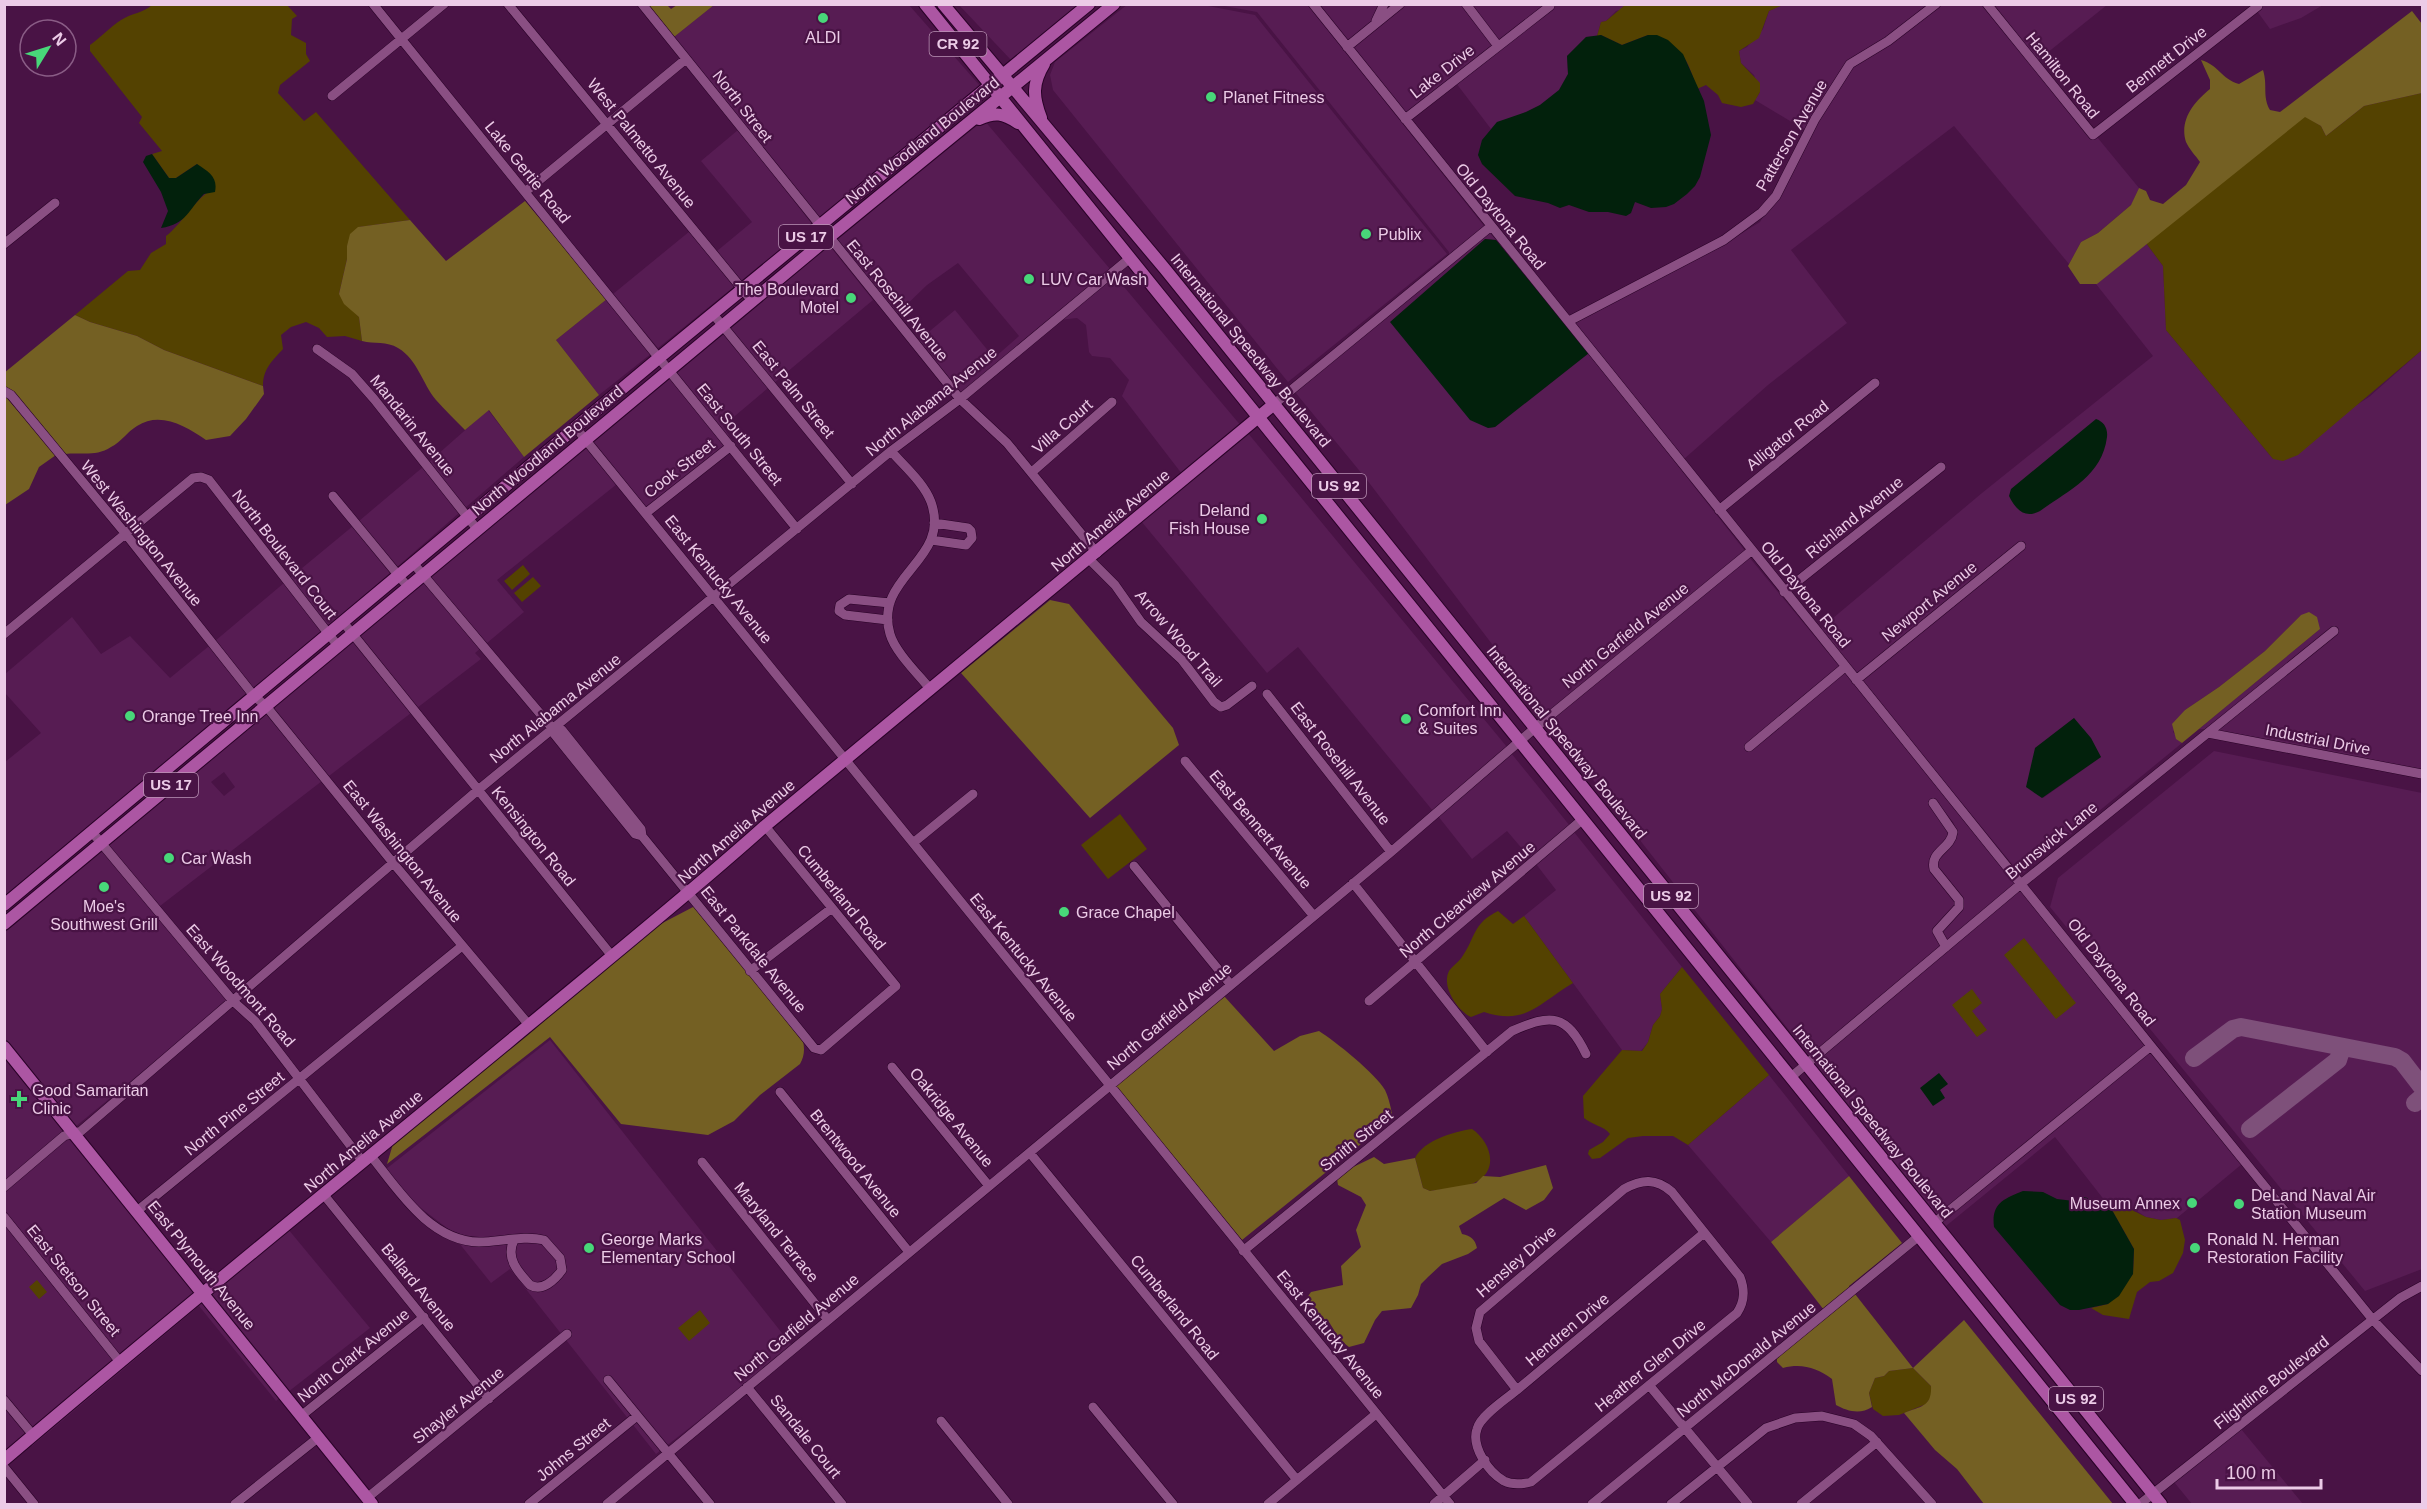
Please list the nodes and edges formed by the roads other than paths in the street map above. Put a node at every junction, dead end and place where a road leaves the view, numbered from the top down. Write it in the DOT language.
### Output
graph roads {
  1 [pos="373,4"];
  2 [pos="444,4"];
  3 [pos="508,4"];
  4 [pos="642,4"];
  5 [pos="925,4"];
  6 [pos="943,4"];
  7 [pos="1089,4"];
  8 [pos="1114,4"];
  9 [pos="1313,4"];
  10 [pos="1384,4"];
  11 [pos="1400,4"];
  12 [pos="1466,4"];
  13 [pos="1936,4"];
  14 [pos="1987,4"];
  15 [pos="1550,6"];
  16 [pos="2258,6"];
  17 [pos="1374,25"];
  18 [pos="961,26"];
  19 [pos="950,35"];
  20 [pos="401,39"];
  21 [pos="1498,46"];
  22 [pos="1347,47"];
  23 [pos="686,59"];
  24 [pos="1046,60"];
  25 [pos="1002,75"];
  26 [pos="991,84"];
  27 [pos="1012,88"];
  28 [pos="332,96"];
  29 [pos="1001,97"];
  30 [pos="1405,119"];
  31 [pos="972,121"];
  32 [pos="608,125"];
  33 [pos="1043,125"];
  34 [pos="1026,128"];
  35 [pos="2093,135"];
  36 [pos="900,160"];
  37 [pos="909,172"];
  38 [pos="525,192"];
  39 [pos="55,203"];
  40 [pos="819,227"];
  41 [pos="1490,227"];
  42 [pos="828,238"];
  43 [pos="4,244"];
  44 [pos="1130,258"];
  45 [pos="1165,269"];
  46 [pos="743,289"];
  47 [pos="752,301"];
  48 [pos="713,314"];
  49 [pos="1569,321"];
  50 [pos="722,326"];
  51 [pos="317,349"];
  52 [pos="660,357"];
  53 [pos="670,369"];
  54 [pos="1875,383"];
  55 [pos="4,391"];
  56 [pos="960,399"];
  57 [pos="1112,402"];
  58 [pos="1273,405"];
  59 [pos="1259,417"];
  60 [pos="576,428"];
  61 [pos="585,439"];
  62 [pos="731,446"];
  63 [pos="891,451"];
  64 [pos="1941,466"];
  65 [pos="1032,472"];
  66 [pos="852,484"];
  67 [pos="333,496"];
  68 [pos="1719,510"];
  69 [pos="646,513"];
  70 [pos="468,518"];
  71 [pos="934,523"];
  72 [pos="477,529"];
  73 [pos="797,529"];
  74 [pos="125,533"];
  75 [pos="931,540"];
  76 [pos="2021,546"];
  77 [pos="1751,551"];
  78 [pos="1093,556"];
  79 [pos="1372,557"];
  80 [pos="413,563"];
  81 [pos="1404,567"];
  82 [pos="423,575"];
  83 [pos="399,576"];
  84 [pos="1393,584"];
  85 [pos="408,587"];
  86 [pos="1421,587"];
  87 [pos="1784,592"];
  88 [pos="715,596"];
  89 [pos="890,603"];
  90 [pos="888,620"];
  91 [pos="343,622"];
  92 [pos="2334,631"];
  93 [pos="4,634"];
  94 [pos="328,634"];
  95 [pos="352,634"];
  96 [pos="338,646"];
  97 [pos="1845,667"];
  98 [pos="1856,680"];
  99 [pos="1252,686"];
  100 [pos="931,690"];
  101 [pos="1267,694"];
  102 [pos="254,696"];
  103 [pos="266,706"];
  104 [pos="1535,728"];
  105 [pos="553,729"];
  106 [pos="2208,733"];
  107 [pos="1520,741"];
  108 [pos="1749,747"];
  109 [pos="847,759"];
  110 [pos="1185,761"];
  111 [pos="2422,774"];
  112 [pos="478,790"];
  113 [pos="973,794"];
  114 [pos="1933,803"];
  115 [pos="1583,819"];
  116 [pos="765,826"];
  117 [pos="92,832"];
  118 [pos="102,843"];
  119 [pos="913,843"];
  120 [pos="1391,852"];
  121 [pos="394,864"];
  122 [pos="1134,866"];
  123 [pos="2022,883"];
  124 [pos="1353,884"];
  125 [pos="690,893"];
  126 [pos="4,905"];
  127 [pos="832,908"];
  128 [pos="1313,915"];
  129 [pos="4,924"];
  130 [pos="462,946"];
  131 [pos="1946,947"];
  132 [pos="612,956"];
  133 [pos="1415,962"];
  134 [pos="750,970"];
  135 [pos="1231,985"];
  136 [pos="233,1001"];
  137 [pos="1370,1001"];
  138 [pos="529,1025"];
  139 [pos="2151,1046"];
  140 [pos="5,1049"];
  141 [pos="821,1050"];
  142 [pos="1487,1052"];
  143 [pos="1586,1054"];
  144 [pos="1807,1065"];
  145 [pos="892,1067"];
  146 [pos="1791,1077"];
  147 [pos="300,1078"];
  148 [pos="1108,1086"];
  149 [pos="780,1092"];
  150 [pos="74,1132"];
  151 [pos="1030,1153"];
  152 [pos="367,1159"];
  153 [pos="702,1162"];
  154 [pos="1646,1181"];
  155 [pos="989,1186"];
  156 [pos="4,1187"];
  157 [pos="324,1195"];
  158 [pos="137,1211"];
  159 [pos="1900,1213"];
  160 [pos="4,1217"];
  161 [pos="1934,1223"];
  162 [pos="1704,1233"];
  163 [pos="1919,1236"];
  164 [pos="514,1240"];
  165 [pos="494,1241"];
  166 [pos="1953,1247"];
  167 [pos="1243,1251"];
  168 [pos="909,1252"];
  169 [pos="509,1253"];
  170 [pos="2422,1286"];
  171 [pos="203,1293"];
  172 [pos="424,1317"];
  173 [pos="828,1320"];
  174 [pos="2373,1320"];
  175 [pos="567,1335"];
  176 [pos="120,1362"];
  177 [pos="2422,1371"];
  178 [pos="608,1380"];
  179 [pos="1649,1385"];
  180 [pos="747,1387"];
  181 [pos="1517,1390"];
  182 [pos="489,1399"];
  183 [pos="4,1400"];
  184 [pos="1093,1407"];
  185 [pos="1376,1414"];
  186 [pos="302,1416"];
  187 [pos="637,1416"];
  188 [pos="941,1421"];
  189 [pos="1686,1429"];
  190 [pos="33,1436"];
  191 [pos="319,1437"];
  192 [pos="1877,1442"];
  193 [pos="668,1454"];
  194 [pos="4,1460"];
  195 [pos="1485,1460"];
  196 [pos="1717,1466"];
  197 [pos="4,1467"];
  198 [pos="1297,1480"];
  199 [pos="2153,1494"];
  200 [pos="1443,1496"];
  201 [pos="370,1501"];
  202 [pos="34,1504"];
  203 [pos="236,1504"];
  204 [pos="529,1504"];
  205 [pos="607,1504"];
  206 [pos="710,1504"];
  207 [pos="842,1504"];
  208 [pos="1008,1504"];
  209 [pos="1173,1504"];
  210 [pos="1268,1504"];
  211 [pos="1434,1504"];
  212 [pos="1450,1504"];
  213 [pos="1592,1504"];
  214 [pos="1671,1504"];
  215 [pos="1748,1504"];
  216 [pos="1801,1504"];
  217 [pos="1931,1504"];
  218 [pos="2135,1504"];
  219 [pos="2140,1504"];
  220 [pos="2162,1504"];
  1 -- 20 [label="street, Lake Gertie Road"];
  2 -- 20 [label="street"];
  3 -- 32 [label="street, West Palmetto Avenue"];
  4 -- 23 [label="street, North Street"];
  5 -- 19 [label="main road, CR 92"];
  6 -- 18 [label="main road, International Speedway Boulevard / CR 92"];
  7 -- 25 [label="main road, North Woodland Boulevard / US 17"];
  8 -- 24 [label="main road, North Woodland Boulevard / US 17"];
  9 -- 22 [label="street, Old Daytona Road"];
  10 -- 17 [label="street"];
  11 -- 17 [label="street"];
  12 -- 21 [label="street, Lake Drive"];
  13 -- 49 [label="street, Patterson Avenue"];
  14 -- 35 [label="street, Hamilton Road"];
  15 -- 21 [label="street, Lake Drive"];
  16 -- 35 [label="street, Bennett Drive"];
  17 -- 22 [label="street"];
  18 -- 19 [label="main road"];
  18 -- 25 [label="main road, International Speedway Boulevard / CR 92"];
  19 -- 26 [label="main road, CR 92"];
  20 -- 28 [label="street"];
  20 -- 38 [label="street, Lake Gertie Road"];
  21 -- 30 [label="street, Lake Drive"];
  22 -- 30 [label="street, Old Daytona Road"];
  23 -- 32 [label="street"];
  23 -- 40 [label="street, North Street"];
  24 -- 27 [label="main road, North Woodland Boulevard / US 17"];
  24 -- 33 [label="main road"];
  25 -- 26 [label="main road, North Woodland Boulevard / US 17"];
  25 -- 27 [label="main road, International Speedway Boulevard / US 92"];
  26 -- 29 [label="main road, CR 92"];
  26 -- 36 [label="main road, North Woodland Boulevard / US 17"];
  27 -- 29 [label="main road, North Woodland Boulevard / US 17"];
  27 -- 33 [label="main road, International Speedway Boulevard / US 92"];
  29 -- 31 [label="main road, North Woodland Boulevard / US 17"];
  29 -- 34 [label="main road, CR 92"];
  30 -- 41 [label="street, Old Daytona Road"];
  31 -- 34 [label="main road, US 92"];
  31 -- 37 [label="main road, North Woodland Boulevard / US 17"];
  32 -- 38 [label="street"];
  32 -- 46 [label="street, West Palmetto Avenue"];
  33 -- 45 [label="main road, International Speedway Boulevard / US 92"];
  34 -- 44 [label="main road, US 92"];
  36 -- 37 [label="street"];
  36 -- 40 [label="main road, North Woodland Boulevard / US 17"];
  37 -- 42 [label="main road, North Woodland Boulevard / US 17"];
  38 -- 52 [label="street, Lake Gertie Road"];
  39 -- 43 [label="street"];
  40 -- 42 [label="street, East Rosehill Avenue"];
  40 -- 46 [label="main road, North Woodland Boulevard / US 17"];
  41 -- 49 [label="street, Old Daytona Road"];
  41 -- 58 [label="street, North Amelia Avenue"];
  42 -- 47 [label="main road, North Woodland Boulevard / US 17"];
  42 -- 56 [label="street, East Rosehill Avenue"];
  44 -- 45 [label="main road"];
  44 -- 56 [label="street, North Alabama Avenue"];
  44 -- 59 [label="main road, US 92"];
  45 -- 58 [label="main road, International Speedway Boulevard / US 92"];
  46 -- 47 [label="street, West Palmetto Avenue"];
  46 -- 48 [label="main road, North Woodland Boulevard / US 17"];
  47 -- 50 [label="main road, North Woodland Boulevard / US 17"];
  48 -- 50 [label="street, East Palm Street"];
  48 -- 52 [label="main road, North Woodland Boulevard / US 17"];
  49 -- 68 [label="street, Old Daytona Road"];
  50 -- 53 [label="main road, North Woodland Boulevard / US 17"];
  50 -- 66 [label="street, East Palm Street"];
  51 -- 70 [label="street, Mandarin Avenue"];
  52 -- 53 [label="street, East South Street"];
  52 -- 60 [label="main road, North Woodland Boulevard / US 17"];
  53 -- 61 [label="main road, North Woodland Boulevard / US 17"];
  53 -- 62 [label="street, East South Street"];
  54 -- 68 [label="street, Alligator Road"];
  55 -- 74 [label="street, West Washington Avenue"];
  56 -- 63 [label="street, North Alabama Avenue"];
  56 -- 65 [label="street, East Rosehill Avenue"];
  57 -- 65 [label="street, Villa Court"];
  58 -- 59 [label="main road, North Amelia Avenue"];
  58 -- 81 [label="main road, International Speedway Boulevard / US 92"];
  59 -- 78 [label="main road, North Amelia Avenue"];
  59 -- 79 [label="main road, US 92"];
  60 -- 61 [label="street, East Kentucky Avenue"];
  60 -- 70 [label="main road, North Woodland Boulevard / US 17"];
  61 -- 69 [label="street, East Kentucky Avenue"];
  61 -- 72 [label="main road, North Woodland Boulevard / US 17"];
  62 -- 69 [label="street, Cook Street"];
  62 -- 73 [label="street, East South Street"];
  63 -- 66 [label="street, North Alabama Avenue"];
  63 -- 71 [label="street"];
  64 -- 87 [label="street, Richland Avenue"];
  65 -- 78 [label="street, East Rosehill Avenue"];
  66 -- 73 [label="street, North Alabama Avenue"];
  67 -- 83 [label="street"];
  68 -- 77 [label="street, Old Daytona Road"];
  69 -- 88 [label="street, East Kentucky Avenue"];
  70 -- 72 [label="street, Mandarin Avenue"];
  70 -- 80 [label="main road, North Woodland Boulevard / US 17"];
  71 -- 75 [label="street"];
  71 -- 75 [label="street"];
  72 -- 82 [label="main road, North Woodland Boulevard / US 17"];
  73 -- 88 [label="street, North Alabama Avenue"];
  74 -- 93 [label="street"];
  74 -- 94 [label="street, North Boulevard Court"];
  74 -- 102 [label="street, West Washington Avenue"];
  75 -- 89 [label="street"];
  76 -- 98 [label="street, Newport Avenue"];
  77 -- 87 [label="street, Old Daytona Road"];
  77 -- 104 [label="street, North Garfield Avenue"];
  78 -- 99 [label="street, Arrow Wood Trail"];
  78 -- 100 [label="main road, North Amelia Avenue"];
  79 -- 81 [label="main road"];
  79 -- 84 [label="main road, US 92"];
  80 -- 82 [label="street, East Parkdale Avenue"];
  80 -- 83 [label="main road, North Woodland Boulevard / US 17"];
  81 -- 86 [label="main road, International Speedway Boulevard / US 92"];
  82 -- 85 [label="main road, North Woodland Boulevard / US 17"];
  82 -- 105 [label="street, East Parkdale Avenue"];
  83 -- 85 [label="street"];
  83 -- 91 [label="main road, North Woodland Boulevard / US 17"];
  84 -- 86 [label="main road"];
  84 -- 107 [label="main road, US 92"];
  85 -- 95 [label="main road, North Woodland Boulevard / US 17"];
  86 -- 104 [label="main road, International Speedway Boulevard / US 92"];
  87 -- 97 [label="street, Old Daytona Road"];
  88 -- 105 [label="street, North Alabama Avenue"];
  88 -- 109 [label="street, East Kentucky Avenue"];
  89 -- 90 [label="street"];
  89 -- 90 [label="street"];
  90 -- 100 [label="street"];
  91 -- 94 [label="main road, North Woodland Boulevard / US 17"];
  91 -- 95 [label="street, Kensington Road"];
  92 -- 106 [label="street, Brunswick Lane"];
  94 -- 96 [label="street, North Boulevard Court"];
  94 -- 102 [label="main road, North Woodland Boulevard / US 17"];
  95 -- 96 [label="main road, North Woodland Boulevard / US 17"];
  95 -- 112 [label="street, Kensington Road"];
  96 -- 103 [label="main road, North Woodland Boulevard / US 17"];
  97 -- 98 [label="street, Old Daytona Road"];
  97 -- 108 [label="street"];
  98 -- 123 [label="street, Old Daytona Road"];
  100 -- 109 [label="main road, North Amelia Avenue"];
  101 -- 120 [label="street, East Rosehill Avenue"];
  102 -- 103 [label="street, East Washington Avenue"];
  102 -- 117 [label="main road, North Woodland Boulevard / US 17"];
  103 -- 118 [label="main road, North Woodland Boulevard / US 17"];
  103 -- 121 [label="street, East Washington Avenue"];
  104 -- 107 [label="street, North Garfield Avenue"];
  104 -- 144 [label="main road, International Speedway Boulevard / US 92"];
  105 -- 112 [label="street, North Alabama Avenue"];
  105 -- 125 [label="street, East Parkdale Avenue"];
  106 -- 111 [label="street, Industrial Drive"];
  106 -- 123 [label="street, Brunswick Lane"];
  107 -- 115 [label="main road, US 92"];
  107 -- 120 [label="street, North Garfield Avenue"];
  109 -- 116 [label="main road, North Amelia Avenue"];
  109 -- 119 [label="street, East Kentucky Avenue"];
  110 -- 128 [label="street, East Bennett Avenue"];
  112 -- 121 [label="street, North Alabama Avenue"];
  112 -- 132 [label="street, Kensington Road"];
  113 -- 119 [label="street"];
  114 -- 131 [label="street"];
  115 -- 133 [label="street, North Clearview Avenue"];
  115 -- 146 [label="main road, US 92"];
  116 -- 125 [label="main road, North Amelia Avenue"];
  116 -- 127 [label="street, Cumberland Road"];
  117 -- 118 [label="street, East Woodmont Road"];
  117 -- 126 [label="main road, North Woodland Boulevard / US 17"];
  118 -- 129 [label="main road, North Woodland Boulevard / US 17"];
  118 -- 136 [label="street, East Woodmont Road"];
  119 -- 148 [label="street, East Kentucky Avenue"];
  120 -- 124 [label="street, North Garfield Avenue"];
  121 -- 130 [label="street, East Washington Avenue"];
  121 -- 136 [label="street, North Alabama Avenue"];
  122 -- 135 [label="street"];
  123 -- 131 [label="street, Brunswick Lane"];
  123 -- 139 [label="street, Old Daytona Road"];
  124 -- 128 [label="street, North Garfield Avenue"];
  124 -- 133 [label="street"];
  125 -- 132 [label="main road, North Amelia Avenue"];
  125 -- 134 [label="street, East Parkdale Avenue"];
  127 -- 134 [label="street"];
  127 -- 141 [label="street, Cumberland Road"];
  128 -- 135 [label="street, North Garfield Avenue"];
  130 -- 138 [label="street, East Washington Avenue"];
  130 -- 147 [label="street, North Pine Street"];
  131 -- 144 [label="street, Brunswick Lane"];
  132 -- 138 [label="main road, North Amelia Avenue"];
  133 -- 137 [label="street, North Clearview Avenue"];
  133 -- 142 [label="street"];
  134 -- 141 [label="street, East Parkdale Avenue"];
  135 -- 148 [label="street, North Garfield Avenue"];
  136 -- 147 [label="street, East Woodmont Road"];
  136 -- 150 [label="street, North Alabama Avenue"];
  138 -- 152 [label="main road, North Amelia Avenue"];
  139 -- 161 [label="street"];
  139 -- 174 [label="street, Old Daytona Road"];
  140 -- 150 [label="main road, East Plymouth Avenue"];
  142 -- 143 [label="street, Smith Street"];
  142 -- 167 [label="street, Smith Street"];
  144 -- 146 [label="street, Brunswick Lane"];
  144 -- 161 [label="main road, International Speedway Boulevard / US 92"];
  145 -- 155 [label="street, Oakridge Avenue"];
  146 -- 159 [label="main road, US 92"];
  147 -- 152 [label="street, East Woodmont Road"];
  147 -- 158 [label="street, North Pine Street"];
  148 -- 151 [label="street, North Garfield Avenue"];
  148 -- 167 [label="street, East Kentucky Avenue"];
  149 -- 168 [label="street, Brentwood Avenue"];
  150 -- 156 [label="street, North Alabama Avenue"];
  150 -- 158 [label="main road, East Plymouth Avenue"];
  151 -- 155 [label="street, North Garfield Avenue"];
  151 -- 198 [label="street, Cumberland Road"];
  152 -- 157 [label="main road, North Amelia Avenue"];
  152 -- 165 [label="street, East Woodmont Road"];
  153 -- 173 [label="street, Maryland Terrace"];
  154 -- 162 [label="street, Heather Glen Drive"];
  154 -- 181 [label="street, Hensley Drive"];
  155 -- 168 [label="street, North Garfield Avenue"];
  157 -- 171 [label="main road, North Amelia Avenue"];
  157 -- 172 [label="street, Ballard Avenue"];
  158 -- 171 [label="main road, East Plymouth Avenue"];
  159 -- 161 [label="main road"];
  159 -- 163 [label="main road, US 92"];
  160 -- 176 [label="street, East Stetson Street"];
  161 -- 166 [label="main road, International Speedway Boulevard / US 92"];
  162 -- 179 [label="street, Heather Glen Drive"];
  162 -- 181 [label="street, Hendren Drive"];
  163 -- 166 [label="main road"];
  163 -- 189 [label="street, North McDonald Avenue"];
  163 -- 218 [label="main road, US 92"];
  164 -- 165 [label="street, East Woodmont Road"];
  164 -- 169 [label="street"];
  164 -- 169 [label="street"];
  165 -- 169 [label="street"];
  166 -- 199 [label="main road, International Speedway Boulevard / US 92"];
  167 -- 185 [label="street, East Kentucky Avenue"];
  168 -- 173 [label="street, North Garfield Avenue"];
  170 -- 174 [label="street, Flightline Boulevard"];
  171 -- 176 [label="main road, North Amelia Avenue"];
  171 -- 186 [label="main road, East Plymouth Avenue"];
  172 -- 182 [label="street, Ballard Avenue"];
  172 -- 186 [label="street, North Clark Avenue"];
  173 -- 180 [label="street, North Garfield Avenue"];
  174 -- 177 [label="street, Old Daytona Road"];
  174 -- 199 [label="street, Flightline Boulevard"];
  175 -- 182 [label="street, Shayler Avenue"];
  176 -- 190 [label="main road, North Amelia Avenue"];
  178 -- 187 [label="street"];
  179 -- 189 [label="street"];
  179 -- 195 [label="street, Heather Glen Drive"];
  180 -- 193 [label="street, North Garfield Avenue"];
  180 -- 207 [label="street, Sandale Court"];
  181 -- 195 [label="street, Hendren Drive"];
  182 -- 201 [label="street, Shayler Avenue"];
  183 -- 190 [label="street"];
  184 -- 209 [label="street"];
  185 -- 198 [label="street"];
  185 -- 200 [label="street, East Kentucky Avenue"];
  186 -- 191 [label="main road, East Plymouth Avenue"];
  187 -- 193 [label="street"];
  187 -- 204 [label="street, Johns Street"];
  188 -- 208 [label="street"];
  189 -- 196 [label="street"];
  189 -- 213 [label="street, North McDonald Avenue"];
  190 -- 194 [label="main road, North Amelia Avenue"];
  191 -- 201 [label="main road, East Plymouth Avenue"];
  191 -- 203 [label="street"];
  192 -- 196 [label="street"];
  192 -- 216 [label="street"];
  192 -- 217 [label="street"];
  193 -- 205 [label="street, North Garfield Avenue"];
  193 -- 206 [label="street"];
  195 -- 200 [label="street"];
  196 -- 214 [label="street"];
  196 -- 215 [label="street"];
  197 -- 202 [label="street"];
  198 -- 210 [label="street"];
  199 -- 219 [label="street, Flightline Boulevard"];
  199 -- 220 [label="main road, International Speedway Boulevard / US 92"];
  200 -- 211 [label="street"];
  200 -- 212 [label="street, East Kentucky Avenue"];
}
